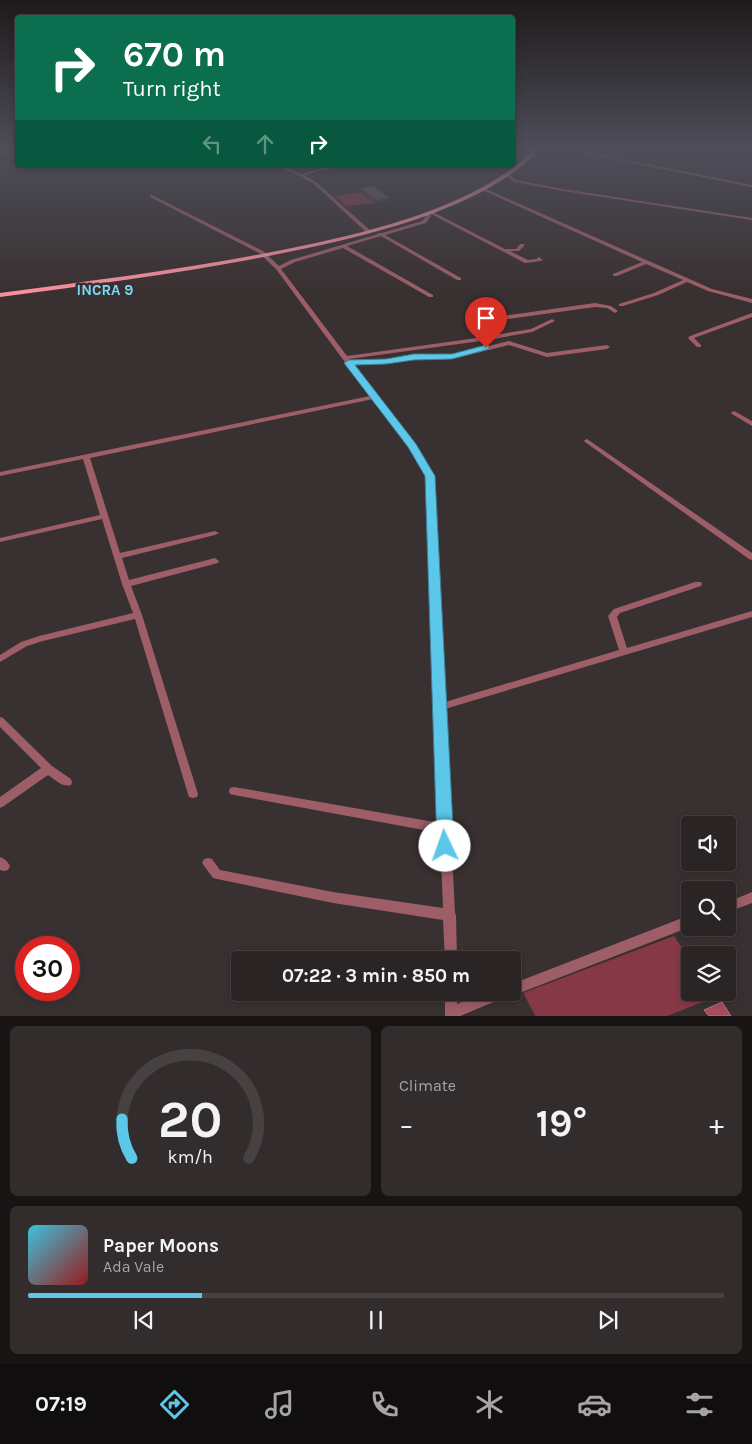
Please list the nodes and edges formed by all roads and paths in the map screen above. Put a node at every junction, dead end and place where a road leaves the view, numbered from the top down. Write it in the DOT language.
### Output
graph roads {
  1 [pos="151,196"];
  2 [pos="331,196"];
  3 [pos="467,196"];
  4 [pos="500,196"];
  5 [pos="605,196"];
  6 [pos="428,214"];
  7 [pos="752,219"];
  8 [pos="373,231"];
  9 [pos="382,235"];
  10 [pos="346,238"];
  11 [pos="367,239"];
  12 [pos="354,243"];
  13 [pos="322,244"];
  14 [pos="484,245"];
  15 [pos="522,245"];
  16 [pos="343,246"];
  17 [pos="501,249"];
  18 [pos="332,250"];
  19 [pos="265,256"];
  20 [pos="539,258"];
  21 [pos="646,262"];
  22 [pos="278,268"];
  23 [pos="615,275"];
  24 [pos="459,279"];
  25 [pos="687,280"];
  26 [pos="0,295"];
  27 [pos="431,296"];
  28 [pos="752,301"];
  29 [pos="622,305"];
  30 [pos="615,311"];
  31 [pos="752,315"];
  32 [pos="552,321"];
  33 [pos="488,338"];
  34 [pos="699,346"];
  35 [pos="607,347"];
  36 [pos="347,360"];
  37 [pos="374,396"];
  38 [pos="734,413"];
  39 [pos="752,424"];
  40 [pos="587,441"];
  41 [pos="86,457"];
  42 [pos="0,474"];
  43 [pos="106,516"];
  44 [pos="215,532"];
  45 [pos="0,540"];
  46 [pos="118,556"];
  47 [pos="752,557"];
  48 [pos="215,561"];
  49 [pos="126,584"];
  50 [pos="698,584"];
  51 [pos="752,614"];
  52 [pos="138,615"];
  53 [pos="624,652"];
  54 [pos="0,659"];
  55 [pos="440,707"];
  56 [pos="0,722"];
  57 [pos="48,769"];
  58 [pos="67,782"];
  59 [pos="234,791"];
  60 [pos="194,794"];
  61 [pos="0,803"];
  62 [pos="444,829"];
  63 [pos="208,863"];
  64 [pos="752,897"];
  65 [pos="736,904"];
  66 [pos="450,915"];
  67 [pos="681,924"];
  68 [pos="450,951"];
  69 [pos="521,987"];
  70 [pos="451,1001"];
  71 [pos="484,1001"];
  72 [pos="451,1015"];
  1 -- 19 [label="street"];
  2 -- 8 [label="street"];
  3 -- 6 [label="main road"];
  4 -- 21 [label="street"];
  5 -- 7 [label="street"];
  6 -- 8 [label="main road"];
  6 -- 9 [label="street"];
  6 -- 14 [label="street"];
  6 -- 17 [label="street"];
  8 -- 9 [label="street"];
  8 -- 10 [label="main road"];
  8 -- 11 [label="street"];
  9 -- 11 [label="street"];
  9 -- 24 [label="street"];
  10 -- 12 [label="street"];
  10 -- 13 [label="main road"];
  11 -- 12 [label="street"];
  12 -- 16 [label="street"];
  13 -- 18 [label="street"];
  13 -- 19 [label="main road"];
  15 -- 17 [label="street"];
  16 -- 18 [label="street"];
  16 -- 27 [label="street"];
  17 -- 20 [label="street"];
  18 -- 22 [label="street"];
  19 -- 22 [label="street"];
  19 -- 26 [label="main road"];
  21 -- 23 [label="street"];
  21 -- 25 [label="street"];
  22 -- 36 [label="street"];
  25 -- 28 [label="street"];
  25 -- 29 [label="street"];
  30 -- 33 [label="street"];
  31 -- 34 [label="street"];
  32 -- 33 [label="street"];
  33 -- 36 [label="street"];
  35 -- 36 [label="street"];
  36 -- 37 [label="street"];
  37 -- 41 [label="street"];
  37 -- 55 [label="street"];
  38 -- 39 [label="street"];
  40 -- 47 [label="street"];
  41 -- 42 [label="street"];
  41 -- 43 [label="street"];
  43 -- 45 [label="street"];
  43 -- 46 [label="street"];
  44 -- 46 [label="street"];
  46 -- 49 [label="street"];
  48 -- 49 [label="street"];
  49 -- 52 [label="street"];
  50 -- 53 [label="street"];
  51 -- 53 [label="street"];
  52 -- 54 [label="street"];
  52 -- 60 [label="street"];
  53 -- 55 [label="street"];
  55 -- 62 [label="street"];
  56 -- 57 [label="street"];
  57 -- 58 [label="street"];
  57 -- 61 [label="street"];
  59 -- 62 [label="street"];
  62 -- 66 [label="street"];
  63 -- 66 [label="street"];
  64 -- 65 [label="street"];
  66 -- 68 [label="street"];
  67 -- 69 [label="street"];
  70 -- 72 [label="street"];
  71 -- 72 [label="street"];
}
